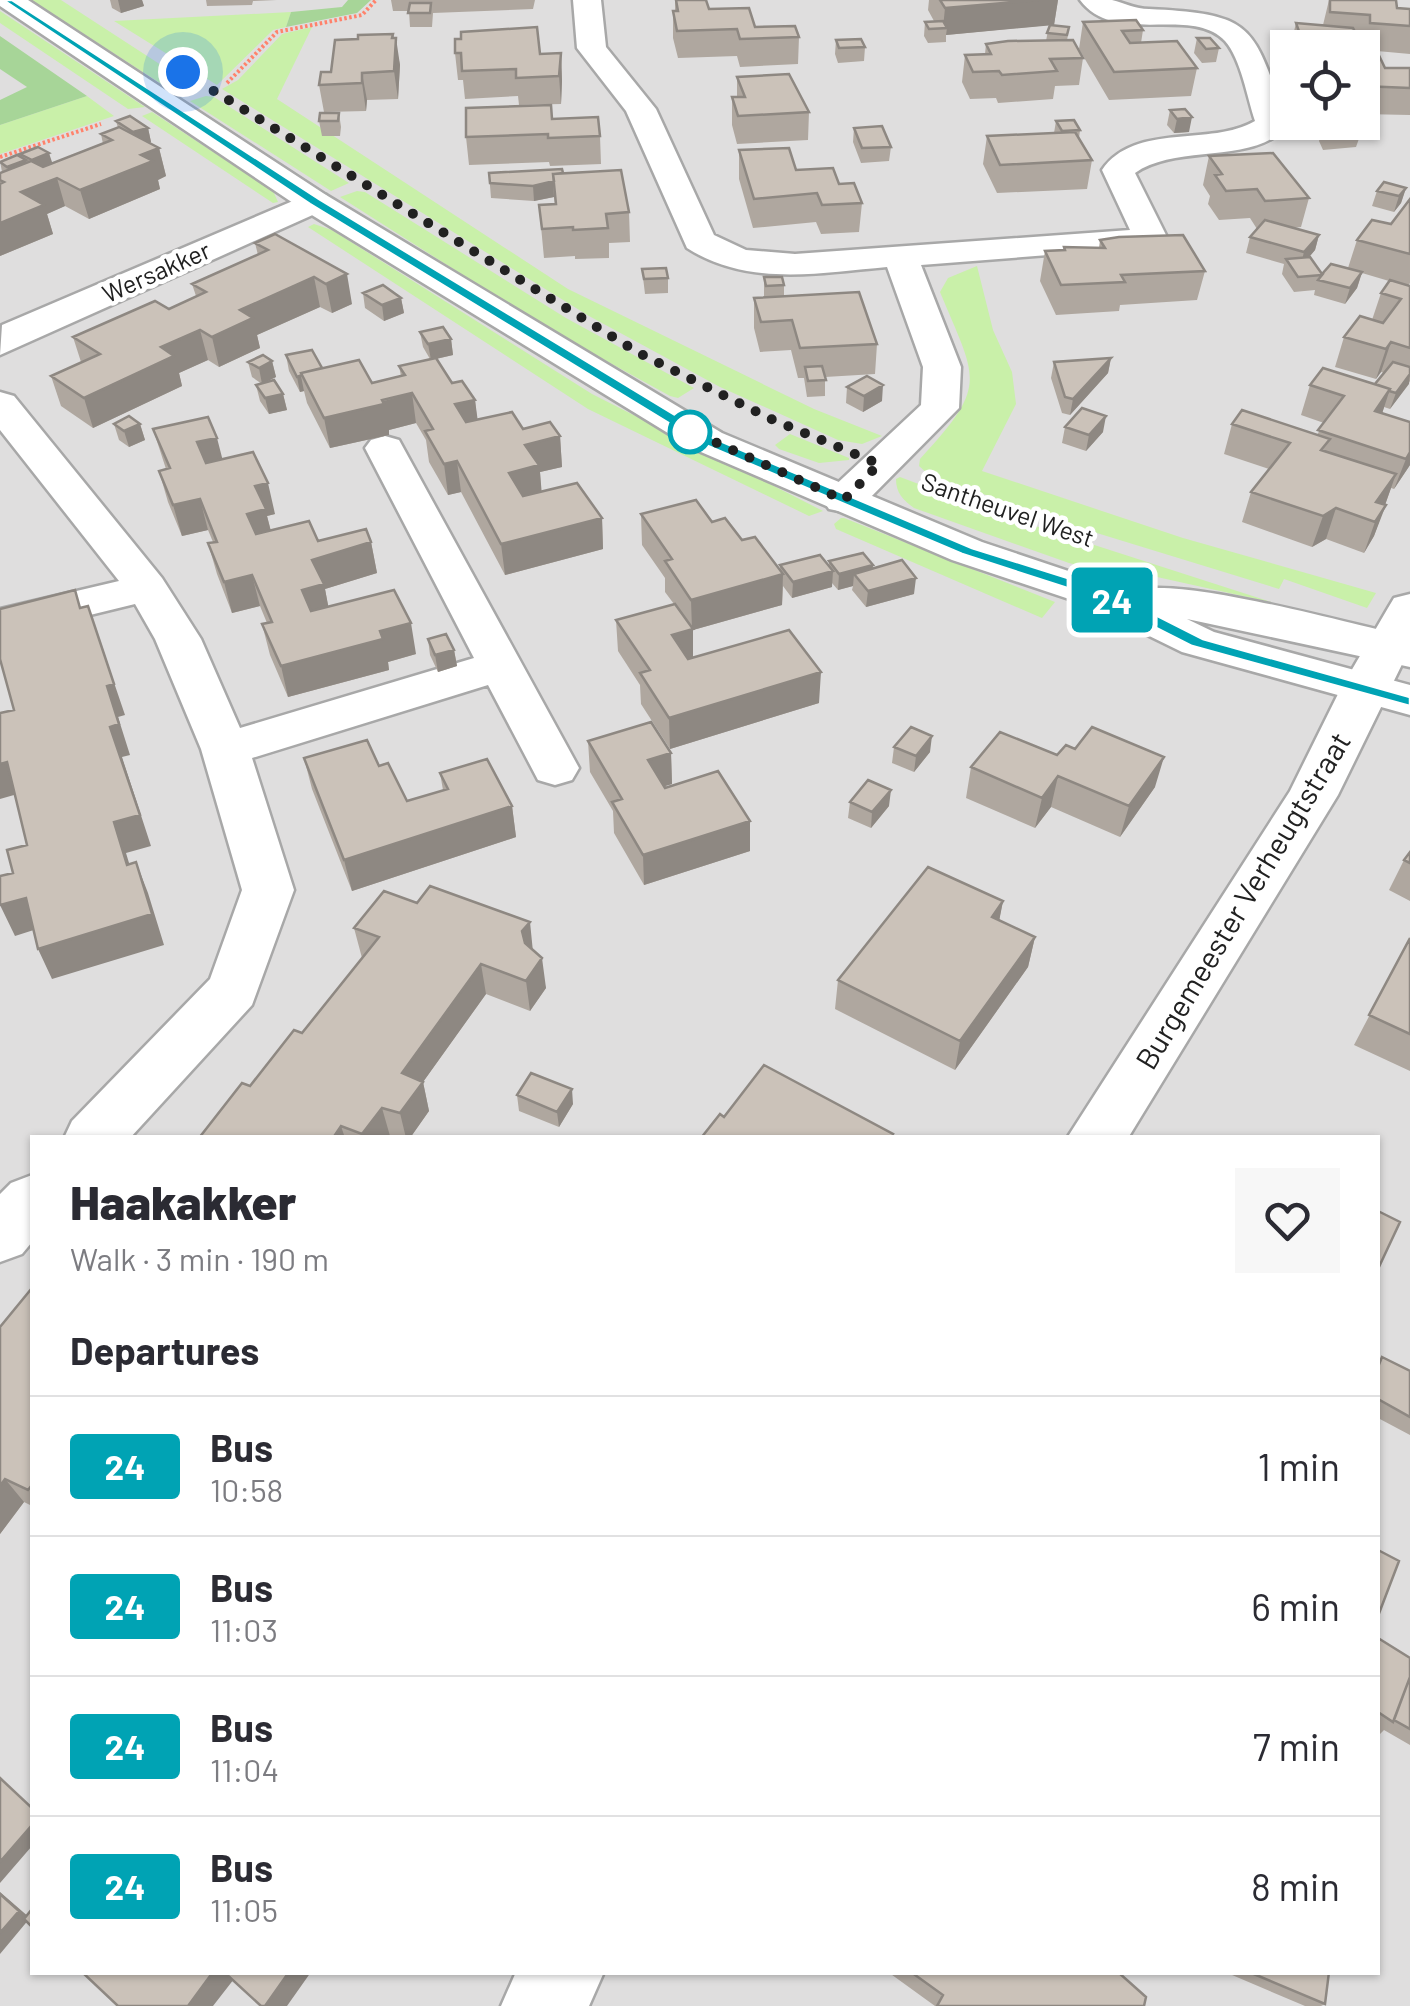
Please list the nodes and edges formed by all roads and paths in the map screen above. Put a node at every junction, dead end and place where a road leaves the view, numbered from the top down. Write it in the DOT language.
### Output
graph roads {
  1 [pos="8,0"];
  2 [pos="376,0"];
  3 [pos="587,0"];
  4 [pos="1094,0"];
  5 [pos="226,84"];
  6 [pos="314,202"];
  7 [pos="900,256"];
  8 [pos="0,344"];
  9 [pos="0,404"];
  10 [pos="385,448"];
  11 [pos="844,500"];
  12 [pos="147,588"];
  13 [pos="1100,594"];
  14 [pos="1410,608"];
  15 [pos="0,623"];
  16 [pos="1398,650"];
  17 [pos="502,665"];
  18 [pos="1363,690"];
  19 [pos="1410,700"];
  20 [pos="225,748"];
  21 [pos="555,768"];
  22 [pos="95,1135"];
  23 [pos="1098,1135"];
  24 [pos="30,1203"];
  25 [pos="0,1235"];
  26 [pos="562,1975"];
  27 [pos="542,2006"];
  1 -- 6 [label="street, Santheuvel West"];
  2 -- 5 [label="path"];
  3 -- 7 [label="street"];
  4 -- 7 [label="street"];
  6 -- 8 [label="street, Wersakker"];
  6 -- 11 [label="street, Santheuvel West"];
  7 -- 11 [label="street"];
  9 -- 12 [label="street"];
  10 -- 17 [label="street"];
  11 -- 13 [label="street, Santheuvel West"];
  12 -- 15 [label="street"];
  12 -- 20 [label="street"];
  13 -- 16 [label="street, Santheuvel West"];
  13 -- 18 [label="street, Santheuvel West"];
  14 -- 16 [label="street, Burgemeester Verheugtstraat"];
  16 -- 18 [label="street, Burgemeester Verheugtstraat"];
  17 -- 20 [label="street"];
  17 -- 21 [label="street"];
  18 -- 19 [label="street, Santheuvel West"];
  18 -- 23 [label="street, Burgemeester Verheugtstraat"];
  20 -- 22 [label="street"];
  24 -- 25 [label="street"];
  26 -- 27 [label="street"];
}
